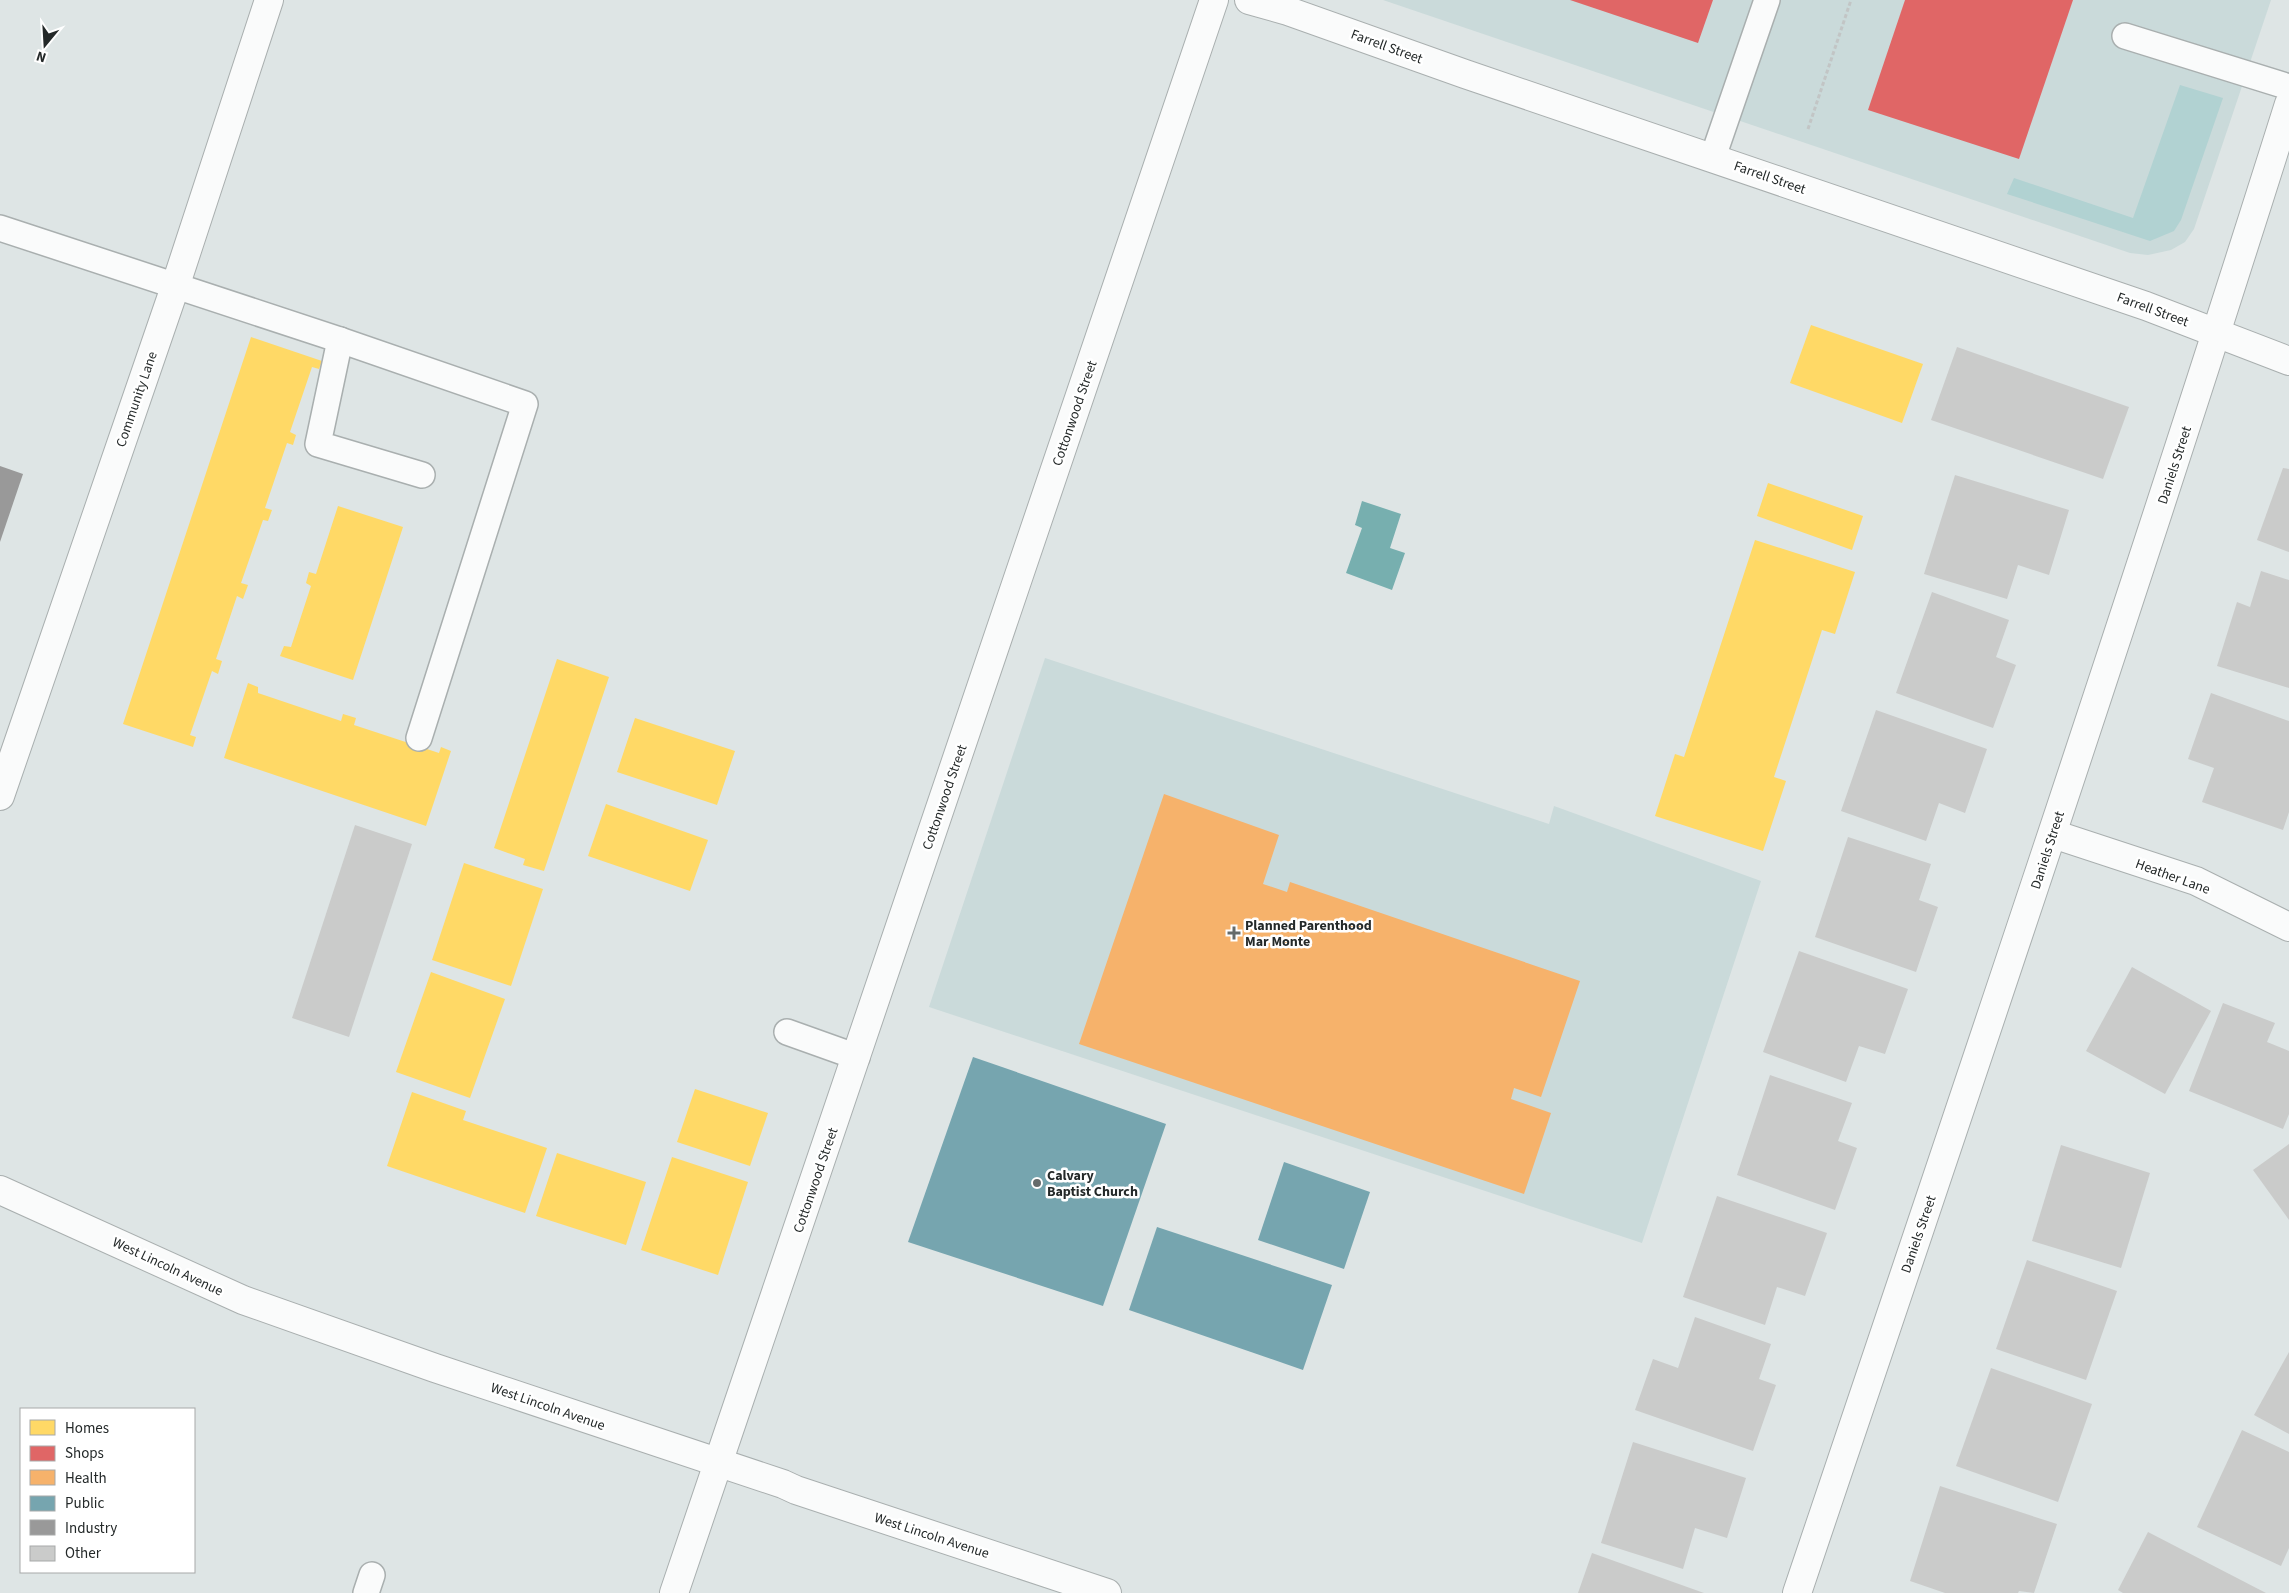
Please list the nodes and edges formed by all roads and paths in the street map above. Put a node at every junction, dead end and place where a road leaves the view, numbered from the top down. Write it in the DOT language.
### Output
graph roads {
  1 [pos="269,0"];
  2 [pos="1214,0"];
  3 [pos="1249,0"];
  4 [pos="1767,0"];
  5 [pos="1850,0"];
  6 [pos="2125,36"];
  7 [pos="2289,87"];
  8 [pos="2289,104"];
  9 [pos="1808,129"];
  10 [pos="1712,157"];
  11 [pos="0,228"];
  12 [pos="175,287"];
  13 [pos="2217,333"];
  14 [pos="340,340"];
  15 [pos="2289,360"];
  16 [pos="422,475"];
  17 [pos="418,738"];
  18 [pos="2,786"];
  19 [pos="2053,834"];
  20 [pos="2289,927"];
  21 [pos="787,1032"];
  22 [pos="857,1057"];
  23 [pos="0,1190"];
  24 [pos="719,1463"];
  25 [pos="674,1593"];
  26 [pos="1107,1593"];
  27 [pos="1797,1593"];
  1 -- 12 [label="street, Community Lane"];
  2 -- 22 [label="street, Cottonwood Street"];
  3 -- 10 [label="street, Farrell Street"];
  4 -- 10 [label="lane"];
  5 -- 9 [label="path"];
  6 -- 7 [label="lane"];
  8 -- 13 [label="street, Daniels Street"];
  10 -- 13 [label="street, Farrell Street"];
  11 -- 12 [label="lane"];
  12 -- 14 [label="lane"];
  12 -- 18 [label="street, Community Lane"];
  13 -- 15 [label="street, Farrell Street"];
  13 -- 19 [label="street, Daniels Street"];
  14 -- 16 [label="lane"];
  14 -- 17 [label="lane"];
  19 -- 20 [label="street, Heather Lane"];
  19 -- 27 [label="street, Daniels Street"];
  21 -- 22 [label="lane"];
  22 -- 24 [label="street, Cottonwood Street"];
  23 -- 24 [label="street, West Lincoln Avenue"];
  24 -- 25 [label="street, Cottonwood Street"];
  24 -- 26 [label="street, West Lincoln Avenue"];
}
